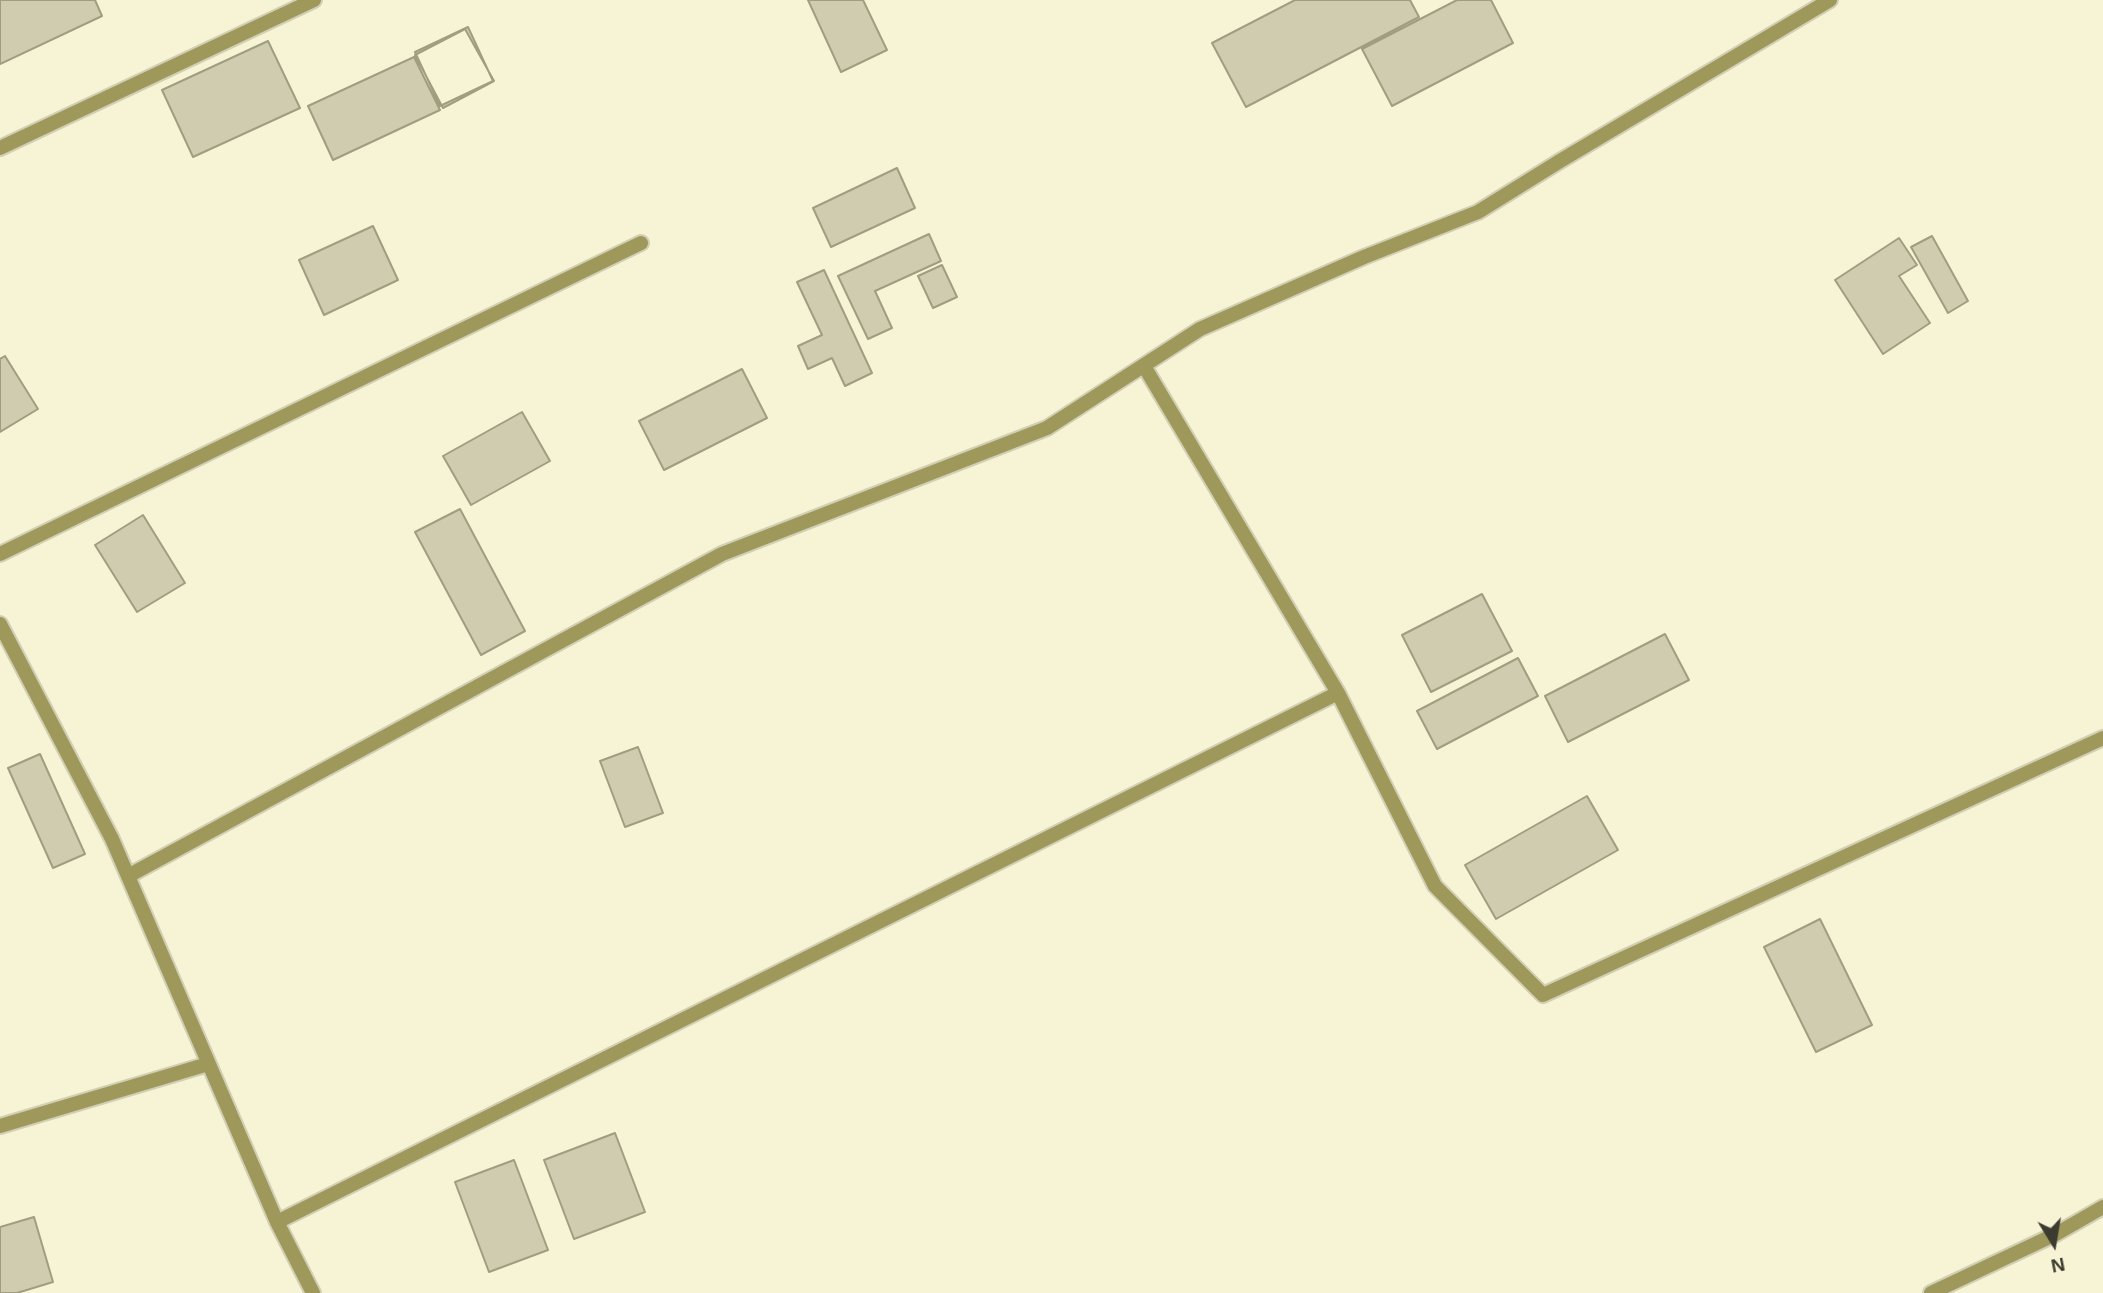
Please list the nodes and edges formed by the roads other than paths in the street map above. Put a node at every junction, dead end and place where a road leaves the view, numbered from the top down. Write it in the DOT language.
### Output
graph roads {
  1 [pos="314,0"];
  2 [pos="1830,0"];
  3 [pos="0,148"];
  4 [pos="641,243"];
  5 [pos="1144,366"];
  6 [pos="0,554"];
  7 [pos="0,624"];
  8 [pos="1338,693"];
  9 [pos="2103,738"];
  10 [pos="128,876"];
  11 [pos="208,1064"];
  12 [pos="0,1126"];
  13 [pos="2103,1207"];
  14 [pos="277,1222"];
  15 [pos="313,1293"];
  16 [pos="1931,1293"];
  1 -- 3 [label="street"];
  2 -- 5 [label="street"];
  4 -- 6 [label="street"];
  5 -- 8 [label="street"];
  5 -- 10 [label="street"];
  7 -- 10 [label="street"];
  8 -- 9 [label="street"];
  8 -- 14 [label="street"];
  10 -- 11 [label="street"];
  11 -- 12 [label="street"];
  11 -- 14 [label="street"];
  13 -- 16 [label="street"];
  14 -- 15 [label="street"];
}
